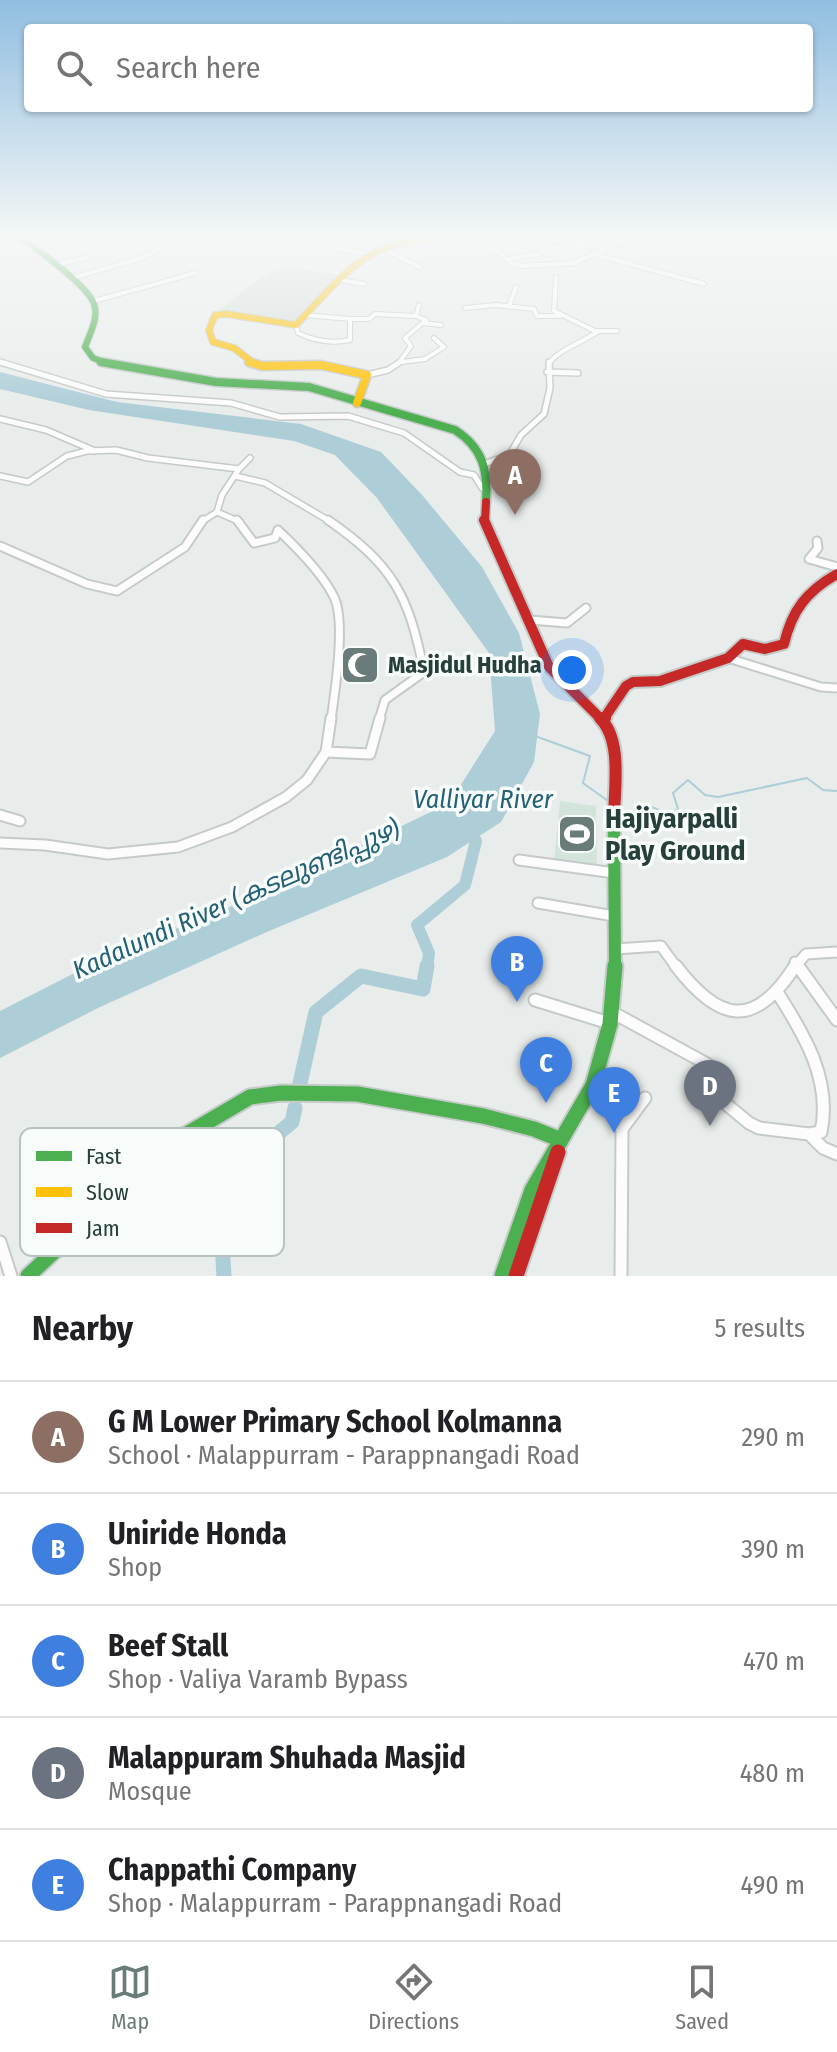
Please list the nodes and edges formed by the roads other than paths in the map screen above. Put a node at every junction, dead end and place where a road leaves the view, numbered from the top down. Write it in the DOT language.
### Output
graph roads {
  1 [pos="89,296"];
  2 [pos="114,296"];
  3 [pos="325,296"];
  4 [pos="513,296"];
  5 [pos="555,296"];
  6 [pos="94,301"];
  7 [pos="419,305"];
  8 [pos="509,306"];
  9 [pos="465,308"];
  10 [pos="305,315"];
  11 [pos="416,316"];
  12 [pos="566,316"];
  13 [pos="350,319"];
  14 [pos="423,323"];
  15 [pos="296,325"];
  16 [pos="441,325"];
  17 [pos="597,331"];
  18 [pos="617,331"];
  19 [pos="434,338"];
  20 [pos="454,343"];
  21 [pos="444,347"];
  22 [pos="0,362"];
  23 [pos="402,362"];
  24 [pos="547,372"];
  25 [pos="578,373"];
  26 [pos="367,375"];
  27 [pos="357,403"];
  28 [pos="0,419"];
  29 [pos="97,452"];
  30 [pos="250,458"];
  31 [pos="487,463"];
  32 [pos="237,472"];
  33 [pos="0,476"];
  34 [pos="487,489"];
  35 [pos="217,512"];
  36 [pos="817,541"];
  37 [pos="0,546"];
  38 [pos="837,567"];
  39 [pos="832,576"];
  40 [pos="837,584"];
  41 [pos="586,608"];
  42 [pos="530,620"];
  43 [pos="728,658"];
  44 [pos="837,688"];
  45 [pos="603,721"];
  46 [pos="326,752"];
  47 [pos="0,815"];
  48 [pos="20,821"];
  49 [pos="0,843"];
  50 [pos="519,860"];
  51 [pos="615,873"];
  52 [pos="538,903"];
  53 [pos="615,916"];
  54 [pos="615,949"];
  55 [pos="837,952"];
  56 [pos="795,962"];
  57 [pos="777,992"];
  58 [pos="535,1000"];
  59 [pos="610,1011"];
  60 [pos="837,1020"];
  61 [pos="609,1023"];
  62 [pos="593,1086"];
  63 [pos="645,1098"];
  64 [pos="197,1128"];
  65 [pos="622,1129"];
  66 [pos="809,1134"];
  67 [pos="561,1140"];
  68 [pos="837,1154"];
  69 [pos="0,1242"];
  70 [pos="49,1256"];
  71 [pos="11,1276"];
  72 [pos="28,1276"];
  73 [pos="502,1276"];
  74 [pos="516,1276"];
  75 [pos="621,1276"];
  1 -- 6 [label="main road"];
  2 -- 6 [label="street"];
  3 -- 10 [label="main road"];
  4 -- 8 [label="street"];
  5 -- 12 [label="street"];
  6 -- 27 [label="main road"];
  7 -- 11 [label="street"];
  8 -- 9 [label="street"];
  8 -- 12 [label="street"];
  10 -- 13 [label="street"];
  10 -- 15 [label="main road"];
  11 -- 13 [label="street"];
  11 -- 14 [label="street"];
  12 -- 17 [label="street"];
  13 -- 15 [label="street"];
  14 -- 16 [label="street"];
  14 -- 23 [label="street"];
  15 -- 26 [label="main road"];
  17 -- 18 [label="street"];
  17 -- 24 [label="street"];
  19 -- 21 [label="street"];
  20 -- 21 [label="street"];
  21 -- 23 [label="street"];
  22 -- 34 [label="street"];
  23 -- 26 [label="street"];
  24 -- 25 [label="street"];
  24 -- 31 [label="street"];
  26 -- 27 [label="main road"];
  27 -- 31 [label="main road"];
  28 -- 29 [label="street"];
  29 -- 32 [label="street"];
  29 -- 33 [label="street"];
  30 -- 32 [label="street"];
  31 -- 34 [label="main road"];
  32 -- 35 [label="street"];
  32 -- 46 [label="street"];
  34 -- 42 [label="main road"];
  35 -- 37 [label="street"];
  35 -- 46 [label="street"];
  36 -- 38 [label="street"];
  39 -- 40 [label="street"];
  39 -- 43 [label="main road"];
  41 -- 42 [label="street"];
  42 -- 45 [label="main road"];
  43 -- 44 [label="street"];
  43 -- 45 [label="main road"];
  45 -- 51 [label="main road"];
  46 -- 49 [label="street"];
  47 -- 48 [label="street"];
  50 -- 51 [label="street"];
  51 -- 53 [label="main road"];
  52 -- 53 [label="street"];
  53 -- 54 [label="main road"];
  54 -- 57 [label="street"];
  54 -- 59 [label="main road"];
  55 -- 56 [label="street"];
  56 -- 57 [label="street"];
  56 -- 60 [label="street"];
  57 -- 66 [label="street"];
  58 -- 61 [label="street"];
  59 -- 61 [label="main road"];
  59 -- 66 [label="street"];
  61 -- 62 [label="main road"];
  62 -- 65 [label="street"];
  62 -- 67 [label="main road"];
  63 -- 65 [label="street"];
  64 -- 67 [label="main road"];
  65 -- 75 [label="street"];
  66 -- 68 [label="street"];
  67 -- 73 [label="main road"];
  67 -- 74 [label="main road"];
  69 -- 71 [label="street"];
  70 -- 72 [label="main road"];
}
